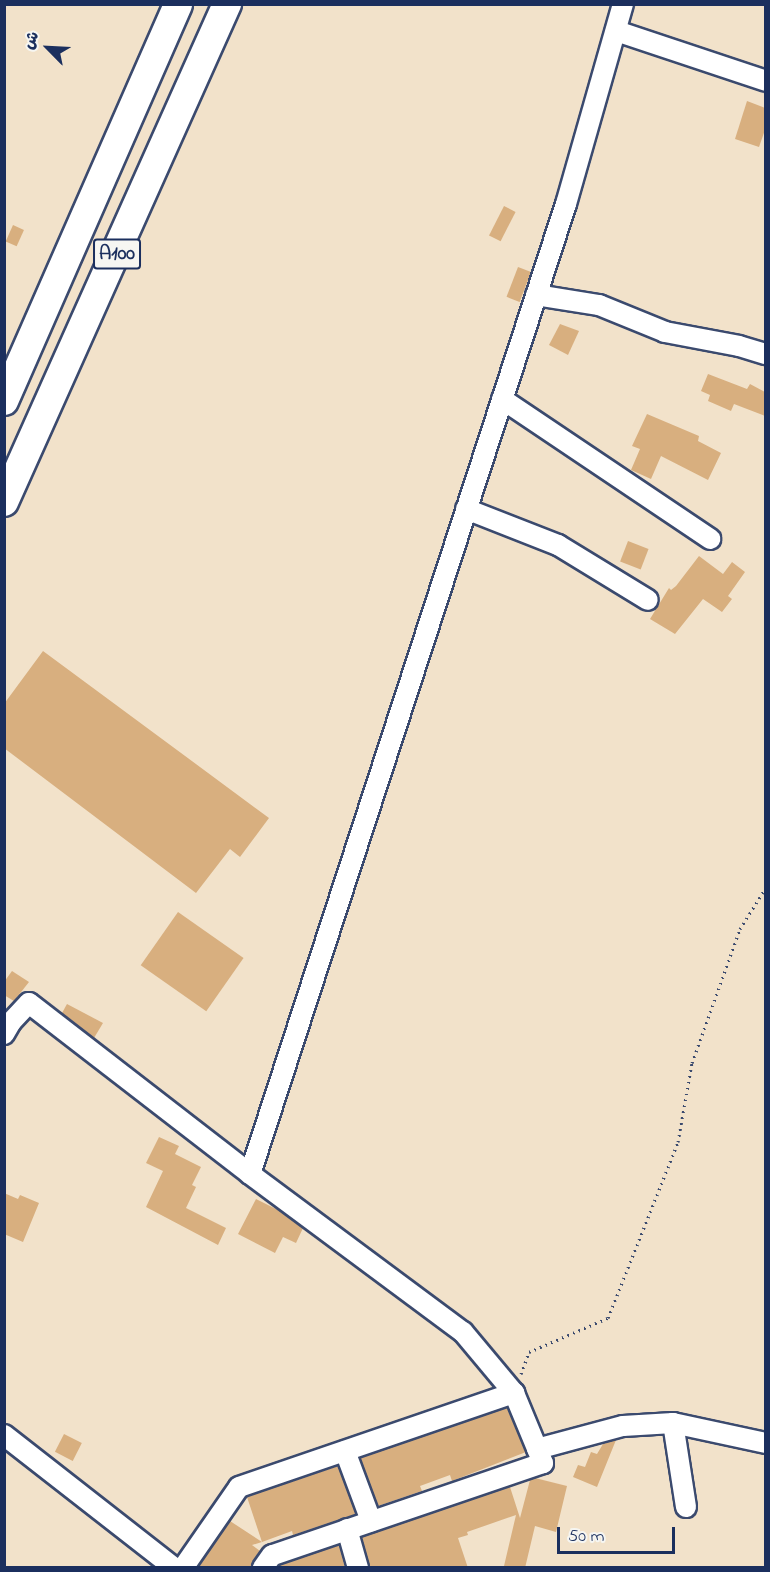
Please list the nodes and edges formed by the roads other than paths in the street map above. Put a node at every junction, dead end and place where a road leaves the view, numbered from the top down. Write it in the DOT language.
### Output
graph roads {
  1 [pos="178,4"];
  2 [pos="227,4"];
  3 [pos="623,4"];
  4 [pos="616,31"];
  5 [pos="765,81"];
  6 [pos="536,295"];
  7 [pos="765,354"];
  8 [pos="502,399"];
  9 [pos="4,401"];
  10 [pos="4,502"];
  11 [pos="466,509"];
  12 [pos="710,539"];
  13 [pos="648,600"];
  14 [pos="4,1034"];
  15 [pos="250,1174"];
  16 [pos="514,1393"];
  17 [pos="673,1423"];
  18 [pos="4,1435"];
  19 [pos="765,1443"];
  20 [pos="537,1449"];
  21 [pos="345,1450"];
  22 [pos="686,1507"];
  23 [pos="371,1521"];
  24 [pos="347,1529"];
  25 [pos="174,1568"];
  26 [pos="183,1568"];
  27 [pos="263,1568"];
  28 [pos="358,1568"];
  1 -- 9 [label="highway, A100 / A100"];
  2 -- 10 [label="highway, A100"];
  3 -- 4 [label="street"];
  4 -- 5 [label="street"];
  4 -- 6 [label="street"];
  6 -- 7 [label="street"];
  6 -- 8 [label="street"];
  8 -- 11 [label="street"];
  8 -- 12 [label="street"];
  11 -- 13 [label="street"];
  11 -- 15 [label="street"];
  14 -- 15 [label="street"];
  15 -- 16 [label="street"];
  16 -- 20 [label="street"];
  16 -- 21 [label="street"];
  17 -- 19 [label="street"];
  17 -- 20 [label="street"];
  17 -- 22 [label="street"];
  18 -- 25 [label="street"];
  20 -- 23 [label="street"];
  21 -- 23 [label="street"];
  21 -- 26 [label="street"];
  23 -- 24 [label="street"];
  24 -- 27 [label="street"];
  24 -- 28 [label="street"];
}
